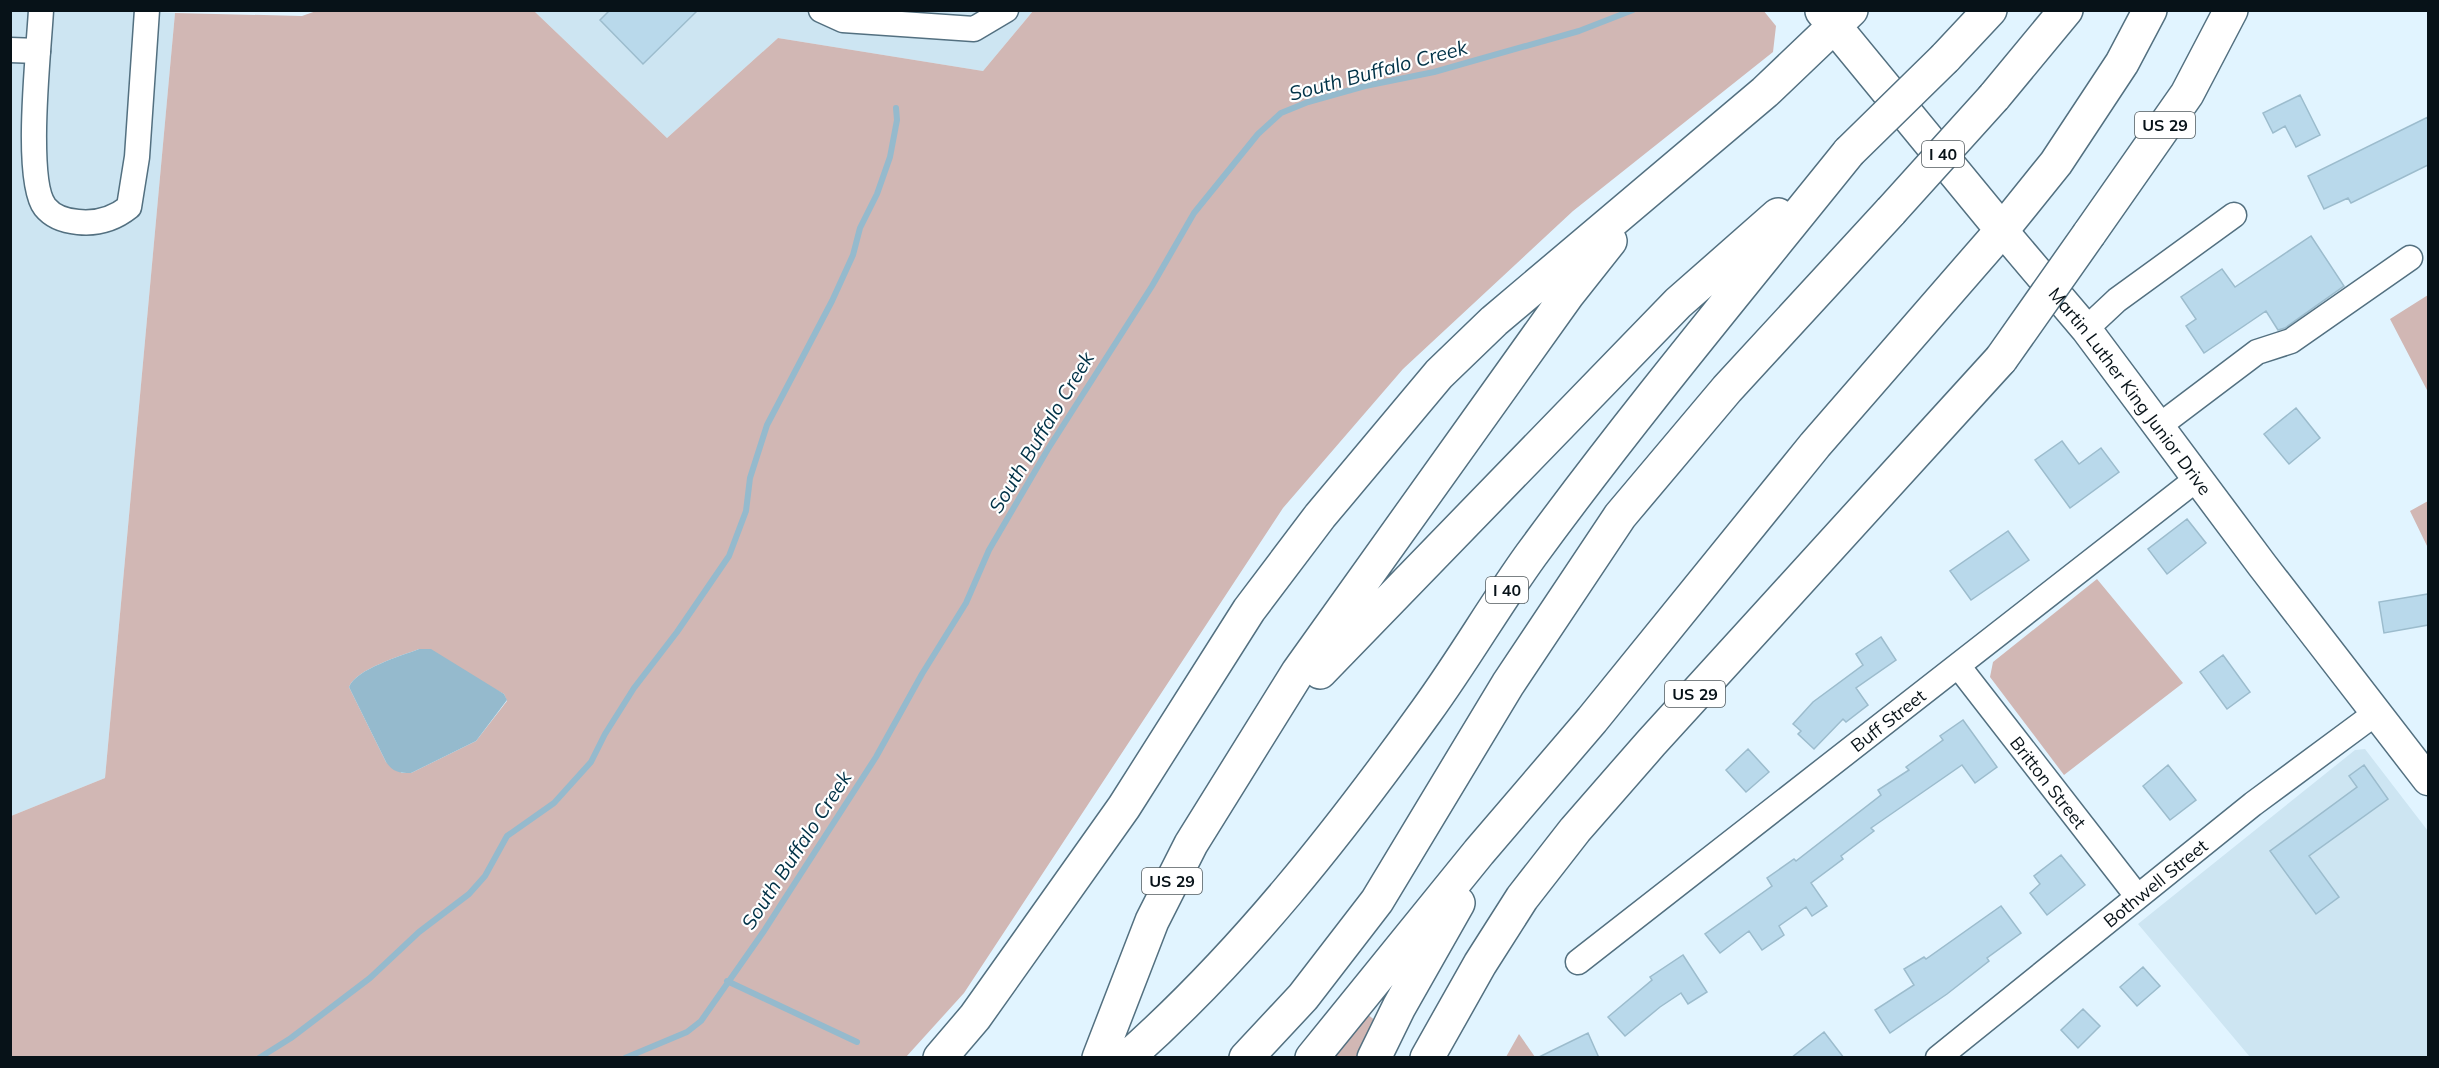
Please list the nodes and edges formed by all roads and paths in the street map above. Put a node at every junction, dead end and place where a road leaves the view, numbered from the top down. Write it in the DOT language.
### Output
graph roads {
  1 [pos="41,10"];
  2 [pos="147,10"];
  3 [pos="821,10"];
  4 [pos="1006,10"];
  5 [pos="1990,10"];
  6 [pos="2066,10"];
  7 [pos="2150,10"];
  8 [pos="2231,10"];
  9 [pos="1836,16"];
  10 [pos="10,50"];
  11 [pos="38,51"];
  12 [pos="1849,152"];
  13 [pos="1660,178"];
  14 [pos="2234,215"];
  15 [pos="2002,230"];
  16 [pos="2410,258"];
  17 [pos="2086,329"];
  18 [pos="2159,426"];
  19 [pos="2198,478"];
  20 [pos="1959,667"];
  21 [pos="2376,713"];
  22 [pos="1593,720"];
  23 [pos="1244,759"];
  24 [pos="2428,778"];
  25 [pos="2137,896"];
  26 [pos="1578,962"];
  27 [pos="940,1058"];
  28 [pos="1099,1058"];
  29 [pos="1127,1058"];
  30 [pos="1246,1058"];
  31 [pos="1312,1058"];
  32 [pos="1374,1058"];
  33 [pos="1427,1058"];
  34 [pos="1938,1058"];
  1 -- 11 [label="street"];
  2 -- 11 [label="street"];
  3 -- 4 [label="street"];
  5 -- 12 [label="highway, I 40, bridge"];
  6 -- 30 [label="highway, I 40, bridge"];
  7 -- 15 [label="highway"];
  8 -- 33 [label="highway, US 29, bridge"];
  9 -- 13 [label="highway"];
  9 -- 15 [label="highway, Martin Luther King Junior Drive"];
  10 -- 11 [label="street"];
  12 -- 23 [label="highway, US 29"];
  12 -- 29 [label="highway, I 40"];
  13 -- 23 [label="highway"];
  13 -- 27 [label="highway"];
  14 -- 17 [label="street"];
  15 -- 17 [label="main road, Martin Luther King Junior Drive"];
  15 -- 22 [label="highway"];
  16 -- 18 [label="street"];
  17 -- 18 [label="main road, Martin Luther King Junior Drive"];
  18 -- 19 [label="main road, Martin Luther King Junior Drive"];
  19 -- 20 [label="street, Buff Street"];
  19 -- 21 [label="main road, Martin Luther King Junior Drive"];
  20 -- 25 [label="street, Britton Street"];
  20 -- 26 [label="street, Buff Street"];
  21 -- 24 [label="main road, Martin Luther King Junior Drive"];
  21 -- 25 [label="street, Bothwell Street"];
  22 -- 31 [label="highway"];
  22 -- 32 [label="highway"];
  23 -- 28 [label="highway, US 29"];
  25 -- 34 [label="street, Bothwell Street"];
}
